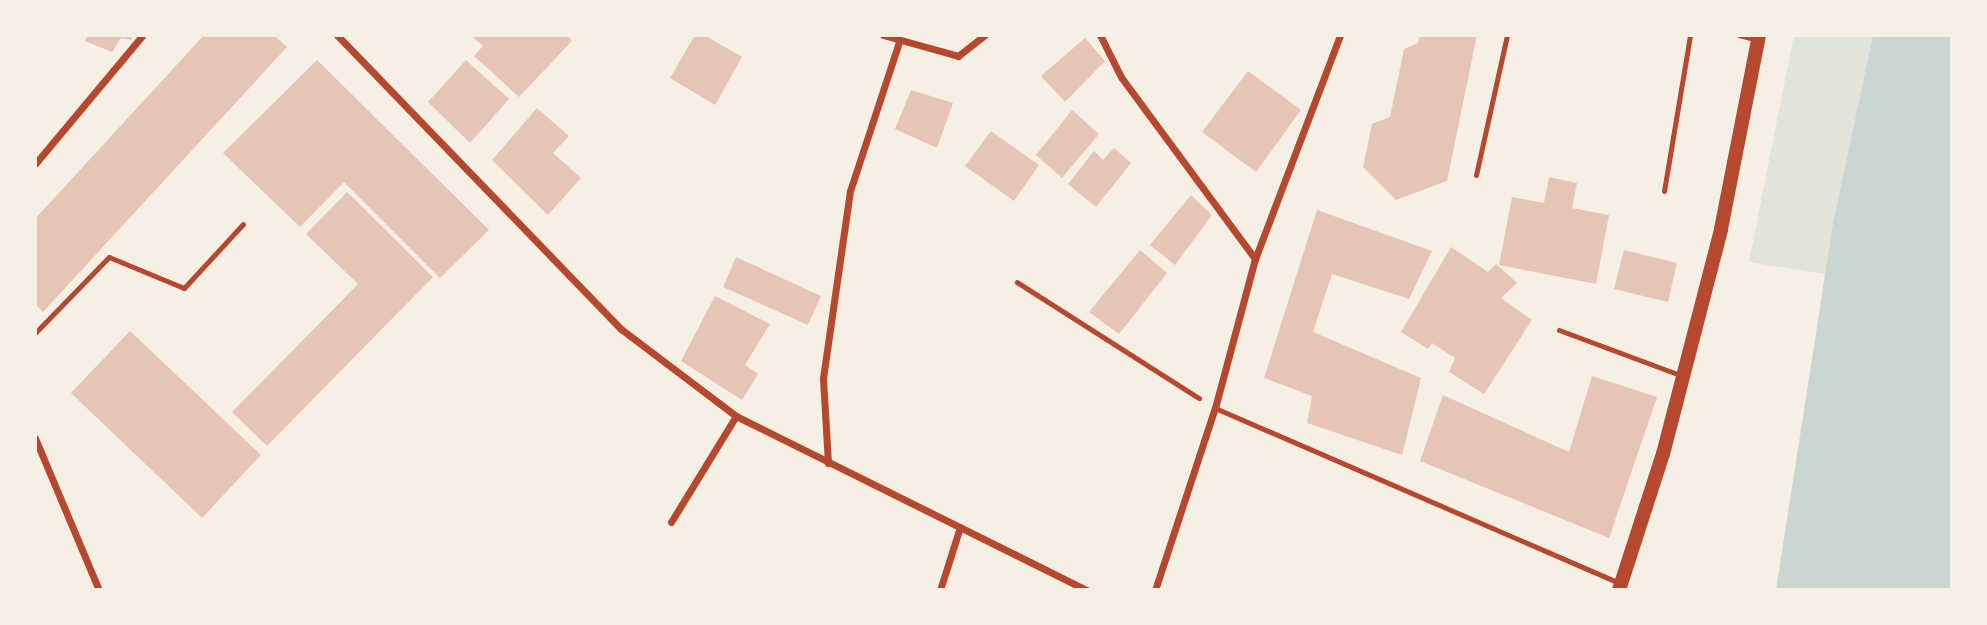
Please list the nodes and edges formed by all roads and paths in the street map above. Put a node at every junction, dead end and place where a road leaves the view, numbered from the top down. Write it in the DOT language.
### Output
graph roads {
  1 [pos="143,35"];
  2 [pos="337,35"];
  3 [pos="883,35"];
  4 [pos="985,35"];
  5 [pos="1101,35"];
  6 [pos="1340,35"];
  7 [pos="1507,35"];
  8 [pos="1690,35"];
  9 [pos="1738,35"];
  10 [pos="1758,37"];
  11 [pos="899,42"];
  12 [pos="35,164"];
  13 [pos="1476,175"];
  14 [pos="1664,191"];
  15 [pos="243,224"];
  16 [pos="1255,260"];
  17 [pos="1017,282"];
  18 [pos="1559,330"];
  19 [pos="35,333"];
  20 [pos="1683,376"];
  21 [pos="1215,408"];
  22 [pos="736,416"];
  23 [pos="35,438"];
  24 [pos="828,463"];
  25 [pos="671,522"];
  26 [pos="960,527"];
  27 [pos="1620,587"];
  28 [pos="99,590"];
  29 [pos="940,590"];
  30 [pos="1087,590"];
  31 [pos="1155,590"];
  1 -- 12 [label="street"];
  2 -- 22 [label="street"];
  3 -- 11 [label="street"];
  4 -- 11 [label="street"];
  5 -- 16 [label="street"];
  6 -- 16 [label="street"];
  7 -- 13 [label="lane"];
  8 -- 14 [label="lane"];
  9 -- 10 [label="lane"];
  10 -- 20 [label="main road"];
  11 -- 24 [label="street"];
  15 -- 19 [label="lane"];
  16 -- 21 [label="street"];
  17 -- 21 [label="path"];
  18 -- 20 [label="lane"];
  20 -- 27 [label="main road"];
  21 -- 27 [label="lane"];
  21 -- 31 [label="street"];
  22 -- 24 [label="street"];
  22 -- 25 [label="street"];
  23 -- 28 [label="street"];
  24 -- 26 [label="street"];
  26 -- 29 [label="street"];
  26 -- 30 [label="street"];
}
